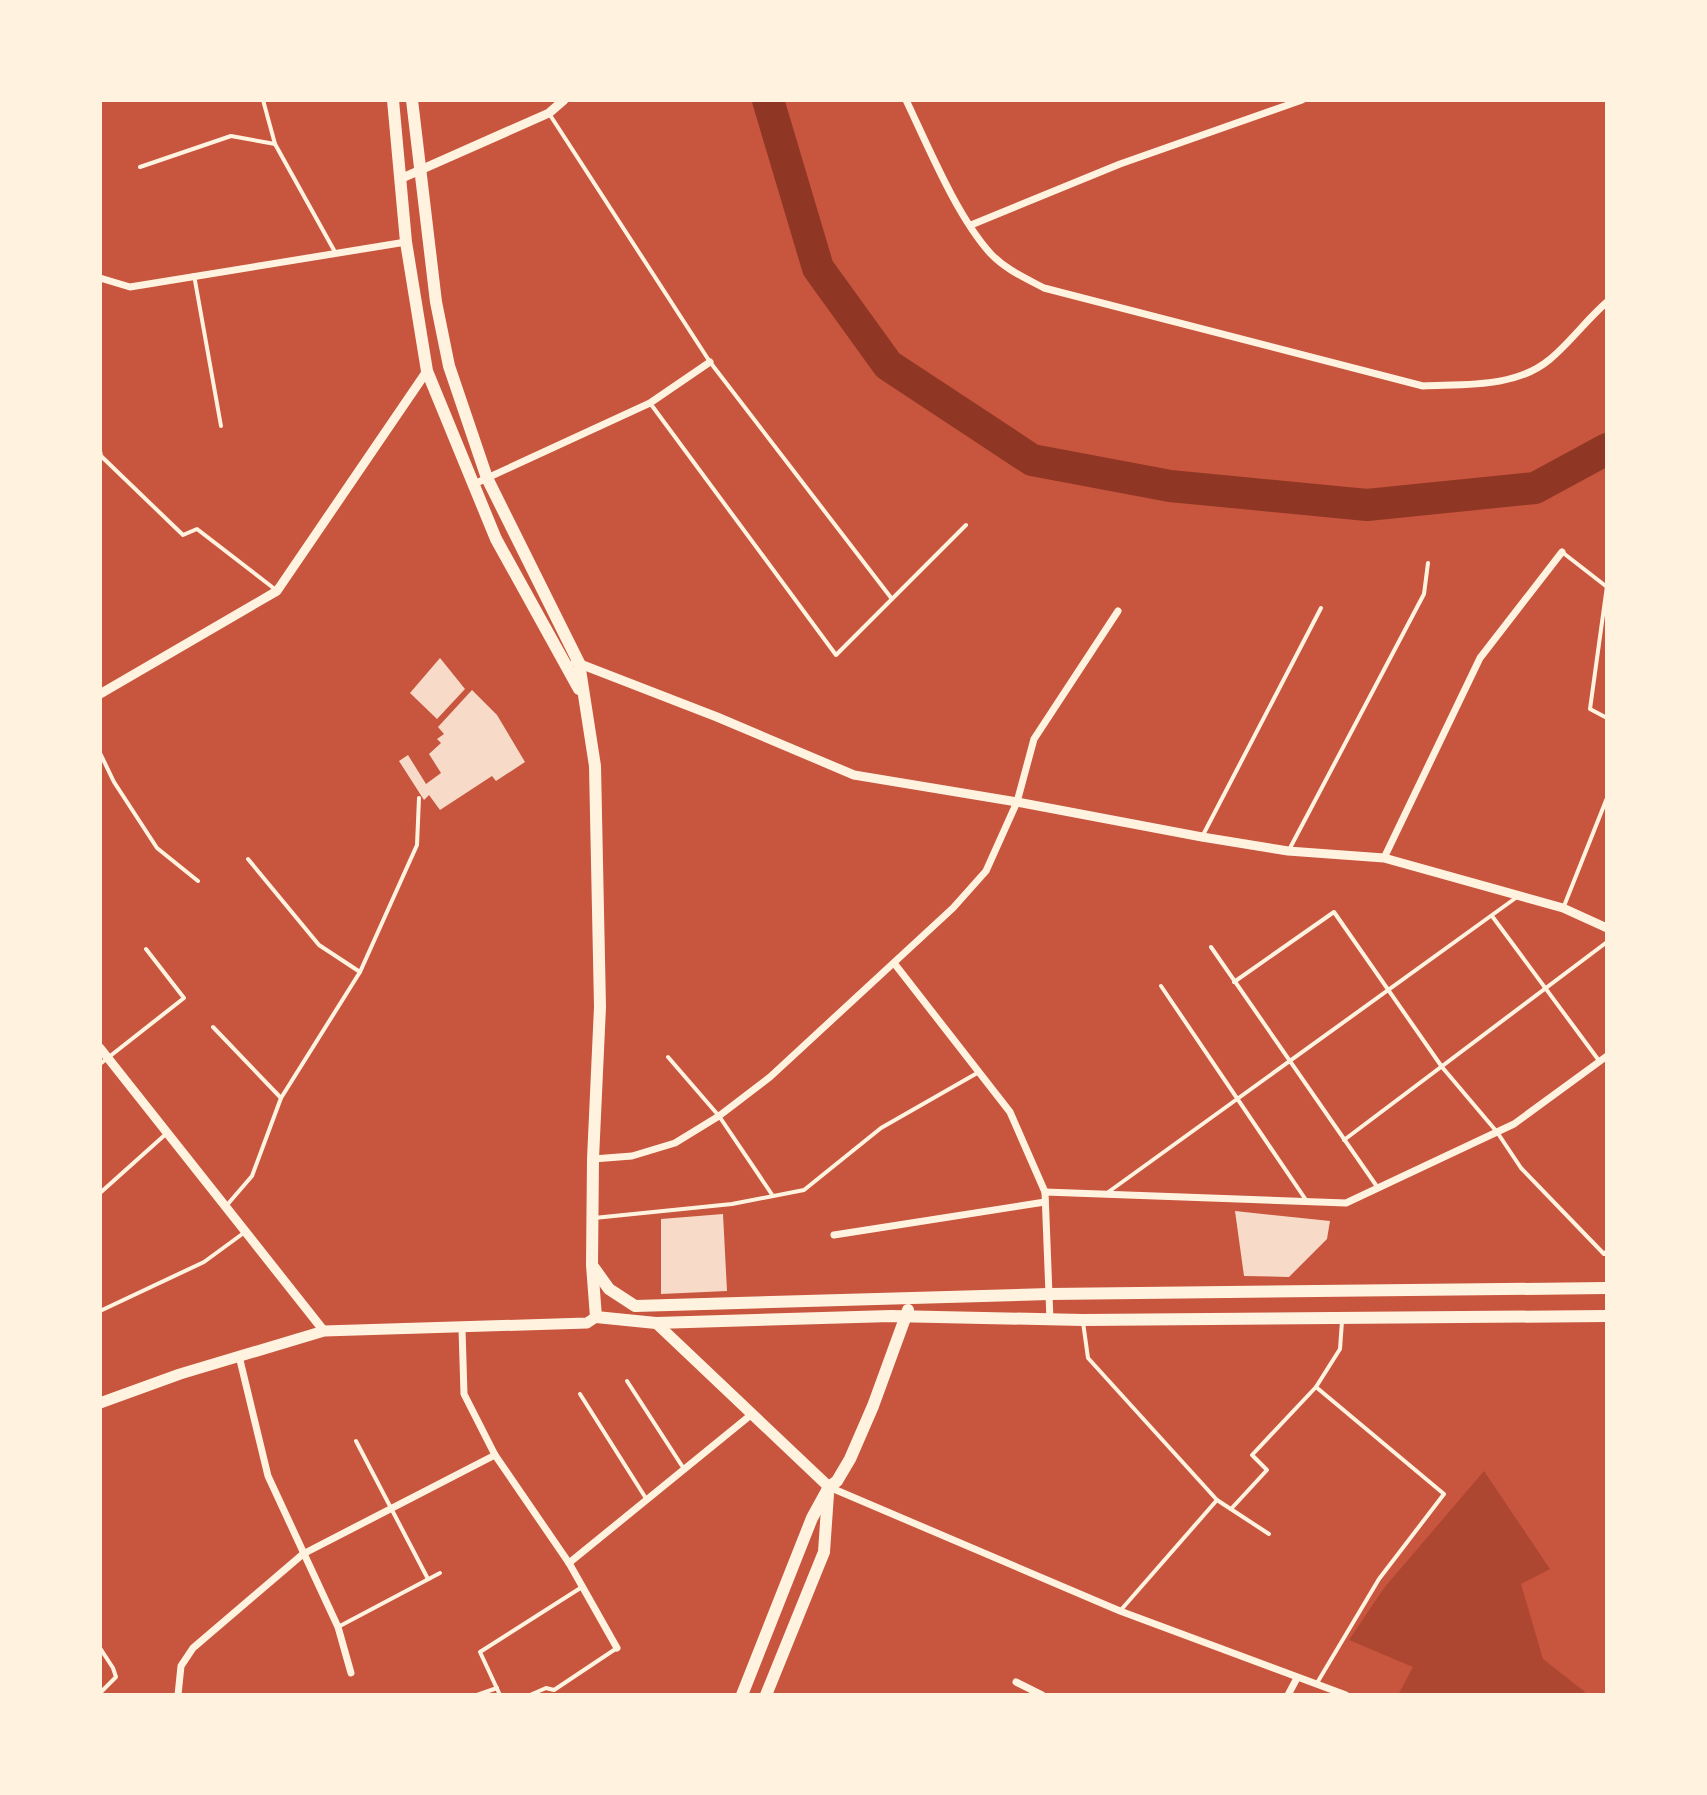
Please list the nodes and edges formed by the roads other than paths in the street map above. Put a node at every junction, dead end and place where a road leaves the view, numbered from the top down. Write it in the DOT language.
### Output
graph roads {
  1 [pos="263,100"];
  2 [pos="393,100"];
  3 [pos="412,100"];
  4 [pos="564,100"];
  5 [pos="906,100"];
  6 [pos="1302,100"];
  7 [pos="549,113"];
  8 [pos="275,144"];
  9 [pos="140,167"];
  10 [pos="421,170"];
  11 [pos="400,179"];
  12 [pos="971,225"];
  13 [pos="406,242"];
  14 [pos="336,255"];
  15 [pos="194,275"];
  16 [pos="100,278"];
  17 [pos="1607,302"];
  18 [pos="710,362"];
  19 [pos="427,371"];
  20 [pos="650,403"];
  21 [pos="221,426"];
  22 [pos="100,451"];
  23 [pos="487,478"];
  24 [pos="472,485"];
  25 [pos="966,525"];
  26 [pos="1562,552"];
  27 [pos="1428,563"];
  28 [pos="1607,586"];
  29 [pos="277,591"];
  30 [pos="892,599"];
  31 [pos="1321,608"];
  32 [pos="1118,611"];
  33 [pos="560,656"];
  34 [pos="579,663"];
  35 [pos="100,694"];
  36 [pos="582,695"];
  37 [pos="1607,718"];
  38 [pos="100,753"];
  39 [pos="419,798"];
  40 [pos="1607,798"];
  41 [pos="1017,802"];
  42 [pos="1202,837"];
  43 [pos="1288,851"];
  44 [pos="1384,858"];
  45 [pos="248,859"];
  46 [pos="198,881"];
  47 [pos="1517,897"];
  48 [pos="1563,908"];
  49 [pos="1492,915"];
  50 [pos="1607,928"];
  51 [pos="1607,942"];
  52 [pos="1211,947"];
  53 [pos="146,949"];
  54 [pos="894,963"];
  55 [pos="360,972"];
  56 [pos="1234,982"];
  57 [pos="1161,986"];
  58 [pos="1546,988"];
  59 [pos="1388,990"];
  60 [pos="213,1027"];
  61 [pos="100,1048"];
  62 [pos="668,1057"];
  63 [pos="1603,1059"];
  64 [pos="104,1061"];
  65 [pos="1289,1061"];
  66 [pos="1442,1067"];
  67 [pos="981,1071"];
  68 [pos="281,1098"];
  69 [pos="1237,1098"];
  70 [pos="719,1116"];
  71 [pos="1497,1132"];
  72 [pos="167,1133"];
  73 [pos="1344,1140"];
  74 [pos="593,1159"];
  75 [pos="1378,1188"];
  76 [pos="1045,1192"];
  77 [pos="100,1193"];
  78 [pos="1105,1194"];
  79 [pos="773,1196"];
  80 [pos="1045,1202"];
  81 [pos="1307,1202"];
  82 [pos="225,1207"];
  83 [pos="593,1218"];
  84 [pos="245,1232"];
  85 [pos="834,1235"];
  86 [pos="1607,1251"];
  87 [pos="592,1265"];
  88 [pos="1607,1288"];
  89 [pos="1049,1294"];
  90 [pos="912,1299"];
  91 [pos="100,1311"];
  92 [pos="1607,1316"];
  93 [pos="596,1317"];
  94 [pos="905,1317"];
  95 [pos="1342,1319"];
  96 [pos="1050,1320"];
  97 [pos="1083,1320"];
  98 [pos="656,1323"];
  99 [pos="462,1329"];
  100 [pos="324,1331"];
  101 [pos="239,1356"];
  102 [pos="627,1381"];
  103 [pos="1316,1387"];
  104 [pos="580,1394"];
  105 [pos="100,1403"];
  106 [pos="752,1414"];
  107 [pos="356,1441"];
  108 [pos="495,1455"];
  109 [pos="684,1469"];
  110 [pos="829,1487"];
  111 [pos="647,1500"];
  112 [pos="1217,1500"];
  113 [pos="392,1508"];
  114 [pos="1231,1509"];
  115 [pos="1269,1534"];
  116 [pos="303,1554"];
  117 [pos="569,1563"];
  118 [pos="440,1573"];
  119 [pos="428,1579"];
  120 [pos="582,1587"];
  121 [pos="1120,1611"];
  122 [pos="338,1627"];
  123 [pos="100,1648"];
  124 [pos="617,1648"];
  125 [pos="351,1673"];
  126 [pos="1297,1678"];
  127 [pos="1016,1682"];
  128 [pos="1316,1685"];
  129 [pos="497,1688"];
  130 [pos="100,1693"];
  131 [pos="178,1695"];
  132 [pos="477,1695"];
  133 [pos="500,1695"];
  134 [pos="530,1695"];
  135 [pos="742,1695"];
  136 [pos="766,1695"];
  137 [pos="1042,1695"];
  138 [pos="1288,1695"];
  139 [pos="1346,1695"];
  1 -- 8 [label="lane"];
  2 -- 11 [label="main road"];
  3 -- 10 [label="main road"];
  4 -- 7 [label="street"];
  5 -- 12 [label="street"];
  6 -- 12 [label="street"];
  7 -- 10 [label="street"];
  7 -- 18 [label="lane"];
  8 -- 9 [label="lane"];
  8 -- 14 [label="lane"];
  10 -- 11 [label="street"];
  10 -- 23 [label="main road"];
  11 -- 13 [label="main road"];
  12 -- 17 [label="street"];
  13 -- 14 [label="street"];
  13 -- 19 [label="main road"];
  14 -- 15 [label="street"];
  15 -- 16 [label="street"];
  15 -- 21 [label="lane"];
  18 -- 20 [label="street"];
  18 -- 30 [label="lane"];
  19 -- 24 [label="main road"];
  19 -- 29 [label="street"];
  20 -- 23 [label="street"];
  20 -- 30 [label="lane"];
  22 -- 29 [label="lane"];
  23 -- 24 [label="street"];
  23 -- 34 [label="main road"];
  24 -- 33 [label="main road"];
  25 -- 30 [label="lane"];
  26 -- 28 [label="lane"];
  26 -- 44 [label="street"];
  27 -- 43 [label="lane"];
  28 -- 37 [label="lane"];
  29 -- 35 [label="street"];
  31 -- 42 [label="lane"];
  32 -- 41 [label="street"];
  33 -- 34 [label="street"];
  33 -- 36 [label="main road"];
  34 -- 36 [label="main road"];
  34 -- 41 [label="street"];
  36 -- 74 [label="main road"];
  38 -- 46 [label="lane"];
  39 -- 55 [label="lane"];
  40 -- 48 [label="lane"];
  41 -- 42 [label="street"];
  41 -- 54 [label="street"];
  42 -- 43 [label="street"];
  43 -- 44 [label="street"];
  44 -- 47 [label="street"];
  45 -- 55 [label="lane"];
  47 -- 48 [label="street"];
  47 -- 49 [label="lane"];
  48 -- 50 [label="street"];
  49 -- 58 [label="lane"];
  49 -- 59 [label="lane"];
  51 -- 58 [label="lane"];
  52 -- 56 [label="lane"];
  53 -- 64 [label="lane"];
  54 -- 67 [label="street"];
  54 -- 70 [label="street"];
  55 -- 68 [label="lane"];
  56 -- 59 [label="lane"];
  56 -- 65 [label="lane"];
  57 -- 69 [label="lane"];
  58 -- 63 [label="lane"];
  58 -- 66 [label="lane"];
  59 -- 65 [label="lane"];
  59 -- 66 [label="lane"];
  60 -- 68 [label="lane"];
  61 -- 64 [label="street"];
  62 -- 70 [label="lane"];
  63 -- 71 [label="street"];
  64 -- 72 [label="street"];
  65 -- 69 [label="lane"];
  65 -- 73 [label="lane"];
  66 -- 71 [label="lane"];
  66 -- 73 [label="lane"];
  67 -- 76 [label="street"];
  67 -- 79 [label="lane"];
  68 -- 82 [label="lane"];
  69 -- 78 [label="lane"];
  69 -- 81 [label="lane"];
  70 -- 74 [label="street"];
  70 -- 79 [label="lane"];
  71 -- 75 [label="street"];
  71 -- 86 [label="lane"];
  72 -- 77 [label="lane"];
  72 -- 82 [label="street"];
  73 -- 75 [label="lane"];
  74 -- 83 [label="main road"];
  75 -- 81 [label="street"];
  76 -- 78 [label="street"];
  76 -- 80 [label="street"];
  78 -- 81 [label="street"];
  79 -- 83 [label="lane"];
  80 -- 85 [label="street"];
  80 -- 89 [label="street"];
  82 -- 84 [label="street"];
  83 -- 87 [label="main road"];
  84 -- 91 [label="lane"];
  84 -- 100 [label="street"];
  87 -- 90 [label="main road"];
  87 -- 93 [label="main road"];
  88 -- 89 [label="main road"];
  89 -- 90 [label="main road"];
  89 -- 96 [label="street"];
  90 -- 94 [label="main road"];
  92 -- 95 [label="main road"];
  93 -- 98 [label="main road"];
  93 -- 99 [label="main road"];
  94 -- 96 [label="main road"];
  94 -- 98 [label="main road"];
  94 -- 110 [label="main road"];
  95 -- 97 [label="main road"];
  95 -- 103 [label="lane"];
  96 -- 97 [label="main road"];
  97 -- 112 [label="lane"];
  98 -- 106 [label="main road"];
  99 -- 100 [label="main road"];
  99 -- 108 [label="street"];
  100 -- 101 [label="main road"];
  101 -- 105 [label="main road"];
  101 -- 116 [label="street"];
  102 -- 109 [label="lane"];
  103 -- 114 [label="lane"];
  103 -- 128 [label="lane"];
  104 -- 111 [label="lane"];
  106 -- 109 [label="street"];
  106 -- 110 [label="main road"];
  107 -- 113 [label="lane"];
  108 -- 113 [label="street"];
  108 -- 117 [label="street"];
  109 -- 111 [label="street"];
  110 -- 121 [label="street"];
  110 -- 135 [label="main road"];
  110 -- 136 [label="main road"];
  111 -- 117 [label="street"];
  112 -- 114 [label="lane"];
  112 -- 121 [label="lane"];
  113 -- 116 [label="street"];
  113 -- 119 [label="lane"];
  114 -- 115 [label="lane"];
  116 -- 122 [label="street"];
  116 -- 131 [label="street"];
  117 -- 120 [label="street"];
  118 -- 119 [label="lane"];
  119 -- 122 [label="lane"];
  120 -- 124 [label="street"];
  120 -- 129 [label="lane"];
  121 -- 126 [label="street"];
  122 -- 125 [label="street"];
  123 -- 130 [label="lane"];
  124 -- 134 [label="lane"];
  126 -- 128 [label="street"];
  126 -- 138 [label="street"];
  127 -- 137 [label="street"];
  128 -- 139 [label="street"];
  129 -- 132 [label="lane"];
  129 -- 133 [label="lane"];
}
